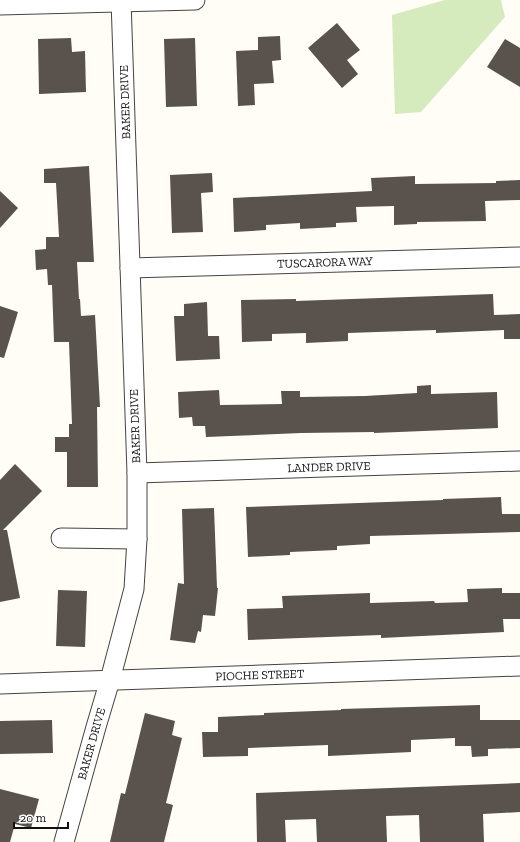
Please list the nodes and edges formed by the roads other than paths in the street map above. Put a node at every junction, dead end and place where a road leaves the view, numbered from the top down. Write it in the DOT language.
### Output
graph roads {
  1 [pos="195,0"];
  2 [pos="122,1"];
  3 [pos="0,5"];
  4 [pos="520,257"];
  5 [pos="130,268"];
  6 [pos="520,461"];
  7 [pos="137,473"];
  8 [pos="61,538"];
  9 [pos="138,538"];
  10 [pos="520,666"];
  11 [pos="110,680"];
  12 [pos="0,684"];
  13 [pos="64,842"];
  1 -- 2 [label="street"];
  2 -- 3 [label="street"];
  2 -- 5 [label="street, BAKER DRIVE"];
  4 -- 5 [label="street, TUSCARORA WAY"];
  5 -- 7 [label="street, BAKER DRIVE"];
  6 -- 7 [label="street, LANDER DRIVE"];
  7 -- 9 [label="street, BAKER DRIVE"];
  8 -- 9 [label="street"];
  9 -- 11 [label="street, BAKER DRIVE"];
  10 -- 11 [label="street, PIOCHE STREET"];
  11 -- 12 [label="street, PIOCHE STREET"];
  11 -- 13 [label="street, BAKER DRIVE"];
}
